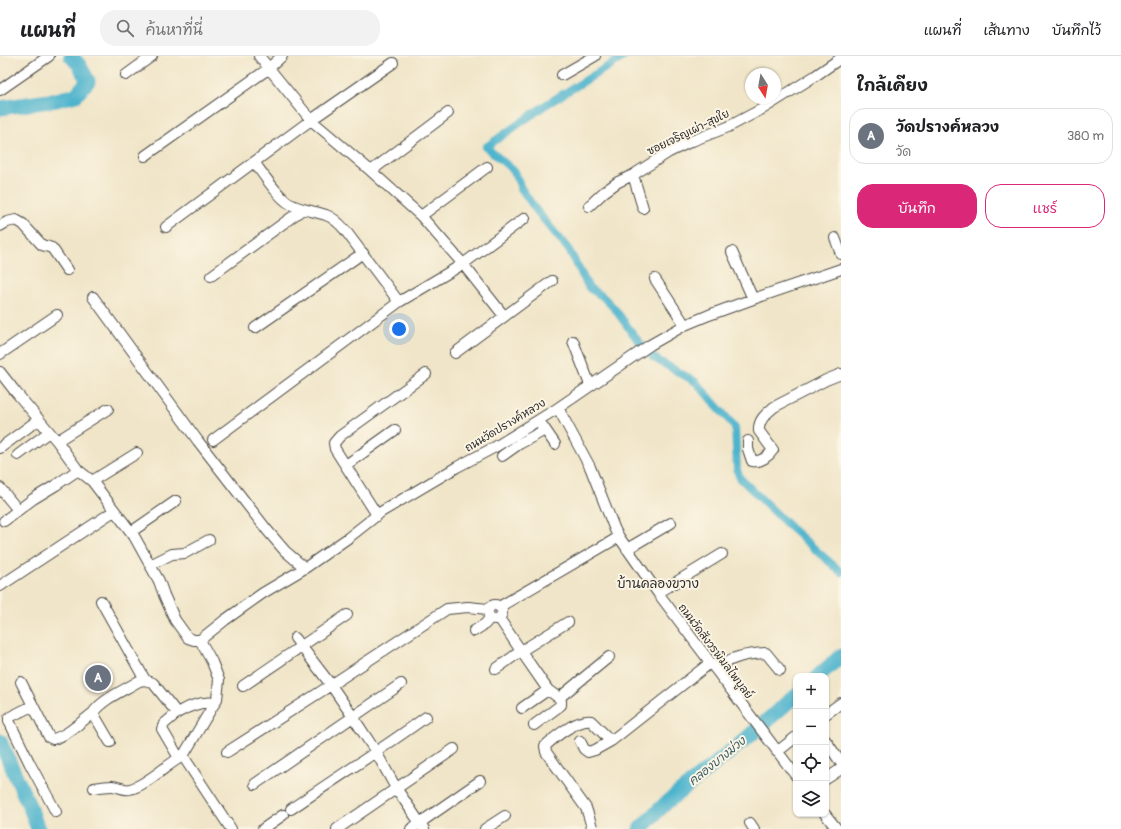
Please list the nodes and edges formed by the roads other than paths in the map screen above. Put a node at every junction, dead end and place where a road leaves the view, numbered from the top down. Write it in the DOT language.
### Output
graph roads {
  1 [pos="49,56"];
  2 [pos="152,56"];
  3 [pos="259,56"];
  4 [pos="282,56"];
  5 [pos="595,56"];
  6 [pos="841,58"];
  7 [pos="393,63"];
  8 [pos="268,68"];
  9 [pos="126,75"];
  10 [pos="562,75"];
  11 [pos="0,90"];
  12 [pos="448,112"];
  13 [pos="311,120"];
  14 [pos="145,156"];
  15 [pos="254,162"];
  16 [pos="487,167"];
  17 [pos="371,171"];
  18 [pos="633,175"];
  19 [pos="589,206"];
  20 [pos="643,208"];
  21 [pos="303,209"];
  22 [pos="421,216"];
  23 [pos="525,218"];
  24 [pos="0,226"];
  25 [pos="166,227"];
  26 [pos="835,238"];
  27 [pos="732,252"];
  28 [pos="363,253"];
  29 [pos="841,254"];
  30 [pos="463,264"];
  31 [pos="841,269"];
  32 [pos="67,270"];
  33 [pos="211,276"];
  34 [pos="655,279"];
  35 [pos="552,281"];
  36 [pos="93,297"];
  37 [pos="753,299"];
  38 [pos="399,302"];
  39 [pos="57,315"];
  40 [pos="504,316"];
  41 [pos="685,325"];
  42 [pos="255,328"];
  43 [pos="573,341"];
  44 [pos="455,353"];
  45 [pos="0,354"];
  46 [pos="0,372"];
  47 [pos="426,374"];
  48 [pos="841,374"];
  49 [pos="590,385"];
  50 [pos="558,408"];
  51 [pos="108,409"];
  52 [pos="539,419"];
  53 [pos="38,420"];
  54 [pos="395,430"];
  55 [pos="545,430"];
  56 [pos="49,432"];
  57 [pos="212,440"];
  58 [pos="57,441"];
  59 [pos="748,441"];
  60 [pos="555,444"];
  61 [pos="0,448"];
  62 [pos="137,453"];
  63 [pos="18,455"];
  64 [pos="502,456"];
  65 [pos="346,465"];
  66 [pos="78,470"];
  67 [pos="92,481"];
  68 [pos="1,492"];
  69 [pos="176,501"];
  70 [pos="18,510"];
  71 [pos="114,511"];
  72 [pos="377,515"];
  73 [pos="4,521"];
  74 [pos="671,523"];
  75 [pos="130,532"];
  76 [pos="619,537"];
  77 [pos="209,540"];
  78 [pos="628,549"];
  79 [pos="722,554"];
  80 [pos="150,566"];
  81 [pos="305,568"];
  82 [pos="0,586"];
  83 [pos="658,593"];
  84 [pos="101,601"];
  85 [pos="347,615"];
  86 [pos="493,615"];
  87 [pos="568,622"];
  88 [pos="474,631"];
  89 [pos="200,640"];
  90 [pos="298,642"];
  91 [pos="521,651"];
  92 [pos="609,657"];
  93 [pos="712,666"];
  94 [pos="496,669"];
  95 [pos="780,670"];
  96 [pos="145,680"];
  97 [pos="21,682"];
  98 [pos="401,684"];
  99 [pos="331,685"];
  100 [pos="243,686"];
  101 [pos="548,690"];
  102 [pos="559,698"];
  103 [pos="215,703"];
  104 [pos="841,703"];
  105 [pos="32,706"];
  106 [pos="522,708"];
  107 [pos="829,712"];
  108 [pos="93,713"];
  109 [pos="177,713"];
  110 [pos="353,717"];
  111 [pos="426,717"];
  112 [pos="534,726"];
  113 [pos="793,739"];
  114 [pos="580,741"];
  115 [pos="110,742"];
  116 [pos="611,742"];
  117 [pos="829,745"];
  118 [pos="454,749"];
  119 [pos="227,752"];
  120 [pos="376,752"];
  121 [pos="777,752"];
  122 [pos="181,757"];
  123 [pos="841,763"];
  124 [pos="841,769"];
  125 [pos="793,772"];
  126 [pos="829,777"];
  127 [pos="480,781"];
  128 [pos="255,784"];
  129 [pos="94,788"];
  130 [pos="396,788"];
  131 [pos="56,812"];
  132 [pos="505,816"];
  133 [pos="828,817"];
  134 [pos="418,827"];
  135 [pos="592,827"];
  136 [pos="231,829"];
  137 [pos="263,829"];
  138 [pos="337,829"];
  139 [pos="485,829"];
  140 [pos="838,829"];
  1 -- 11 [label="street"];
  2 -- 9 [label="street"];
  3 -- 8 [label="street"];
  4 -- 8 [label="street"];
  5 -- 10 [label="street"];
  6 -- 18 [label="street, ซอยเจริญเผ่า-สุขใย"];
  7 -- 13 [label="street"];
  8 -- 13 [label="street"];
  8 -- 14 [label="street"];
  12 -- 17 [label="street"];
  13 -- 15 [label="street"];
  13 -- 17 [label="street"];
  15 -- 21 [label="street"];
  15 -- 25 [label="street"];
  16 -- 22 [label="street"];
  17 -- 22 [label="street"];
  18 -- 19 [label="street, ซอยเจริญเผ่า-สุขใย"];
  18 -- 20 [label="street"];
  21 -- 28 [label="street"];
  21 -- 33 [label="street"];
  22 -- 30 [label="street"];
  23 -- 30 [label="street"];
  24 -- 32 [label="street"];
  26 -- 29 [label="street"];
  27 -- 37 [label="street"];
  28 -- 38 [label="street"];
  28 -- 42 [label="street"];
  30 -- 38 [label="street"];
  30 -- 40 [label="street"];
  31 -- 37 [label="street, ถนนวัดปรางค์หลวง"];
  34 -- 41 [label="street"];
  35 -- 40 [label="street"];
  36 -- 81 [label="street"];
  37 -- 41 [label="street, ถนนวัดปรางค์หลวง"];
  38 -- 57 [label="street"];
  39 -- 45 [label="street"];
  40 -- 44 [label="street"];
  41 -- 49 [label="street, ถนนวัดปรางค์หลวง"];
  43 -- 49 [label="street"];
  46 -- 53 [label="street"];
  47 -- 65 [label="street"];
  48 -- 59 [label="street"];
  49 -- 50 [label="street, ถนนวัดปรางค์หลวง"];
  50 -- 52 [label="street, ถนนวัดปรางค์หลวง"];
  50 -- 76 [label="street, ถนนวัดสังวรพิมลไพบูลย์"];
  51 -- 58 [label="street"];
  52 -- 55 [label="street"];
  52 -- 72 [label="street, ถนนวัดปรางค์หลวง"];
  53 -- 56 [label="street"];
  53 -- 61 [label="street"];
  54 -- 65 [label="street"];
  55 -- 60 [label="street"];
  55 -- 64 [label="street"];
  56 -- 58 [label="street"];
  56 -- 63 [label="street"];
  58 -- 66 [label="street"];
  62 -- 67 [label="street"];
  65 -- 72 [label="street"];
  66 -- 67 [label="street"];
  66 -- 70 [label="street"];
  67 -- 71 [label="street"];
  68 -- 70 [label="street"];
  69 -- 75 [label="street"];
  70 -- 73 [label="street"];
  71 -- 75 [label="street"];
  71 -- 82 [label="street"];
  72 -- 81 [label="street, ถนนวัดปรางค์หลวง"];
  74 -- 78 [label="street"];
  75 -- 80 [label="street"];
  76 -- 78 [label="street, ถนนวัดสังวรพิมลไพบูลย์"];
  76 -- 86 [label="street"];
  77 -- 80 [label="street"];
  78 -- 83 [label="street, ถนนวัดสังวรพิมลไพบูลย์"];
  79 -- 83 [label="street"];
  80 -- 89 [label="street"];
  81 -- 89 [label="street, ถนนวัดปรางค์หลวง"];
  83 -- 93 [label="street, ถนนวัดสังวรพิมลไพบูลย์"];
  84 -- 96 [label="street"];
  85 -- 90 [label="street"];
  86 -- 88 [label="street"];
  86 -- 91 [label="street"];
  86 -- 99 [label="street"];
  87 -- 91 [label="street"];
  89 -- 103 [label="street"];
  90 -- 99 [label="street"];
  90 -- 100 [label="street"];
  91 -- 94 [label="street"];
  91 -- 101 [label="street"];
  92 -- 102 [label="street"];
  93 -- 95 [label="street"];
  93 -- 116 [label="street"];
  93 -- 121 [label="street, ถนนวัดสังวรพิมลไพบูลย์"];
  96 -- 108 [label="street"];
  96 -- 109 [label="street"];
  97 -- 105 [label="street"];
  98 -- 110 [label="street"];
  99 -- 110 [label="street"];
  99 -- 119 [label="street"];
  101 -- 102 [label="street"];
  101 -- 106 [label="street"];
  102 -- 112 [label="street"];
  103 -- 109 [label="street"];
  103 -- 122 [label="street"];
  104 -- 107 [label="street"];
  105 -- 108 [label="street"];
  105 -- 131 [label="street"];
  108 -- 115 [label="street"];
  109 -- 122 [label="street"];
  110 -- 120 [label="street"];
  110 -- 128 [label="street"];
  111 -- 120 [label="street"];
  113 -- 121 [label="street"];
  114 -- 116 [label="street"];
  116 -- 135 [label="street"];
  117 -- 123 [label="street"];
  118 -- 130 [label="street"];
  120 -- 130 [label="street"];
  120 -- 137 [label="street"];
  121 -- 125 [label="street, ถนนวัดสังวรพิมลไพบูลย์"];
  122 -- 129 [label="street"];
  122 -- 136 [label="street"];
  124 -- 126 [label="street"];
  127 -- 134 [label="street"];
  130 -- 134 [label="street"];
  130 -- 138 [label="street"];
  132 -- 139 [label="street"];
  133 -- 140 [label="street"];
}
